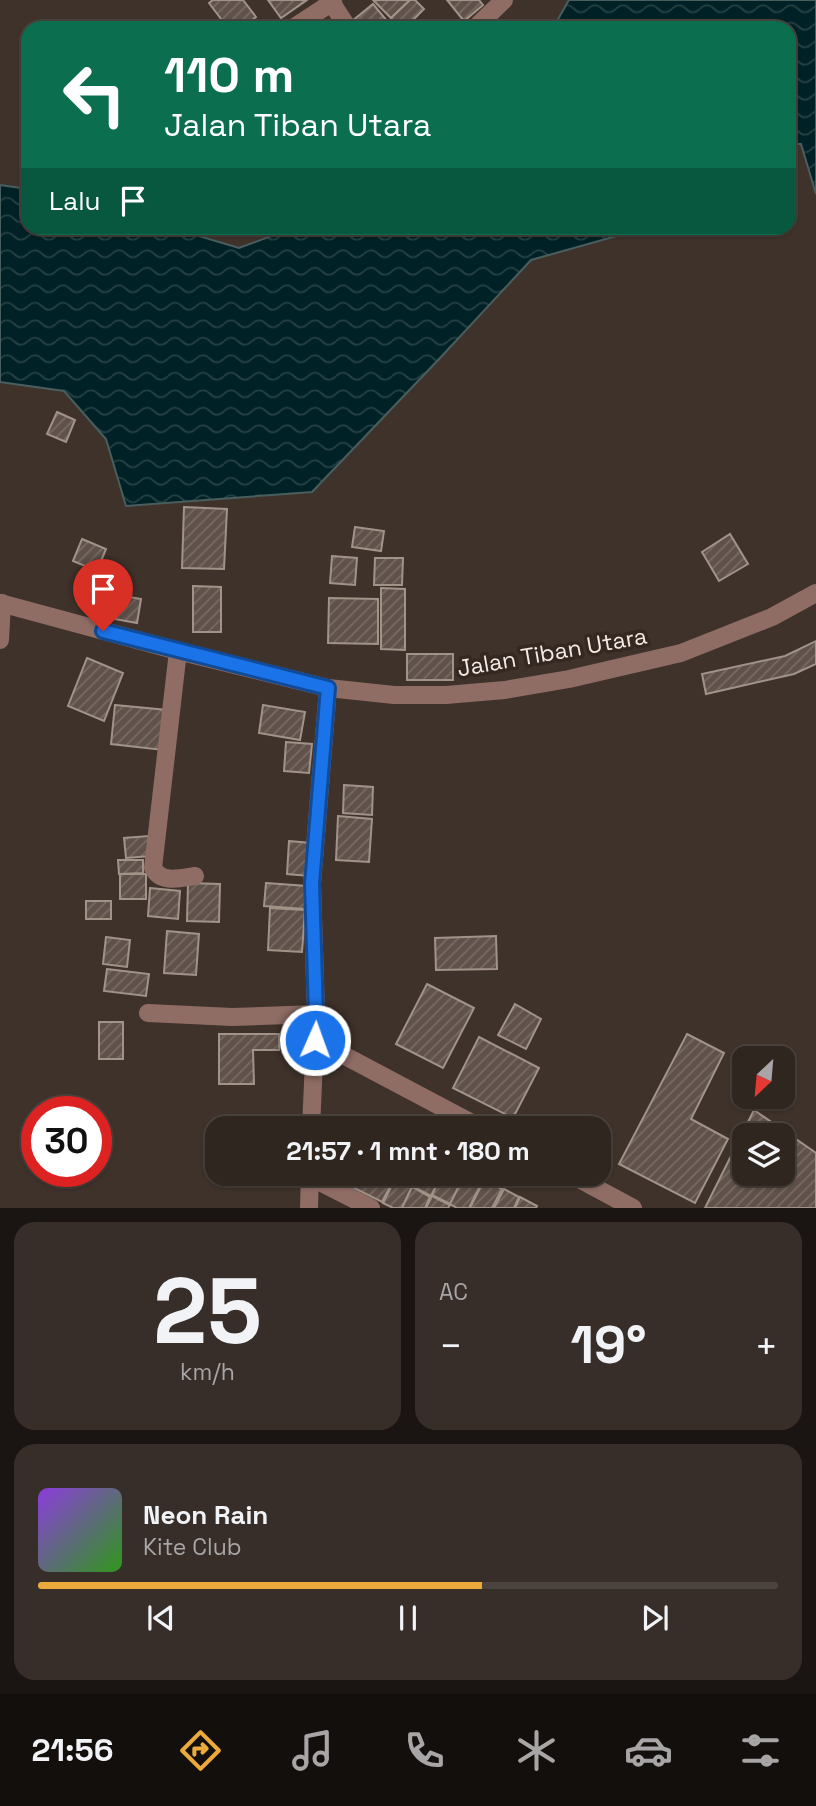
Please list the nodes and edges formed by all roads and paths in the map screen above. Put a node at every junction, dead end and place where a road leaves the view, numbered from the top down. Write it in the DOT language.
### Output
graph roads {
  1 [pos="504,0"];
  2 [pos="327,2"];
  3 [pos="302,21"];
  4 [pos="343,21"];
  5 [pos="482,21"];
  6 [pos="816,593"];
  7 [pos="1,603"];
  8 [pos="0,640"];
  9 [pos="178,651"];
  10 [pos="328,688"];
  11 [pos="195,876"];
  12 [pos="148,1013"];
  13 [pos="316,1014"];
  14 [pos="315,1040"];
  15 [pos="312,1116"];
  16 [pos="459,1116"];
  17 [pos="310,1186"];
  18 [pos="329,1186"];
  19 [pos="592,1186"];
  20 [pos="309,1208"];
  21 [pos="371,1208"];
  22 [pos="633,1208"];
  1 -- 5 [label="street"];
  2 -- 3 [label="street"];
  2 -- 4 [label="street"];
  6 -- 10 [label="street, Jalan Tiban Utara"];
  7 -- 8 [label="street"];
  7 -- 9 [label="street, Jalan Tiban Utara"];
  9 -- 10 [label="street, Jalan Tiban Utara"];
  9 -- 11 [label="street"];
  10 -- 13 [label="street"];
  12 -- 13 [label="street"];
  13 -- 14 [label="street"];
  14 -- 15 [label="street"];
  14 -- 16 [label="street"];
  17 -- 20 [label="street"];
  18 -- 21 [label="street"];
  19 -- 22 [label="street"];
}
